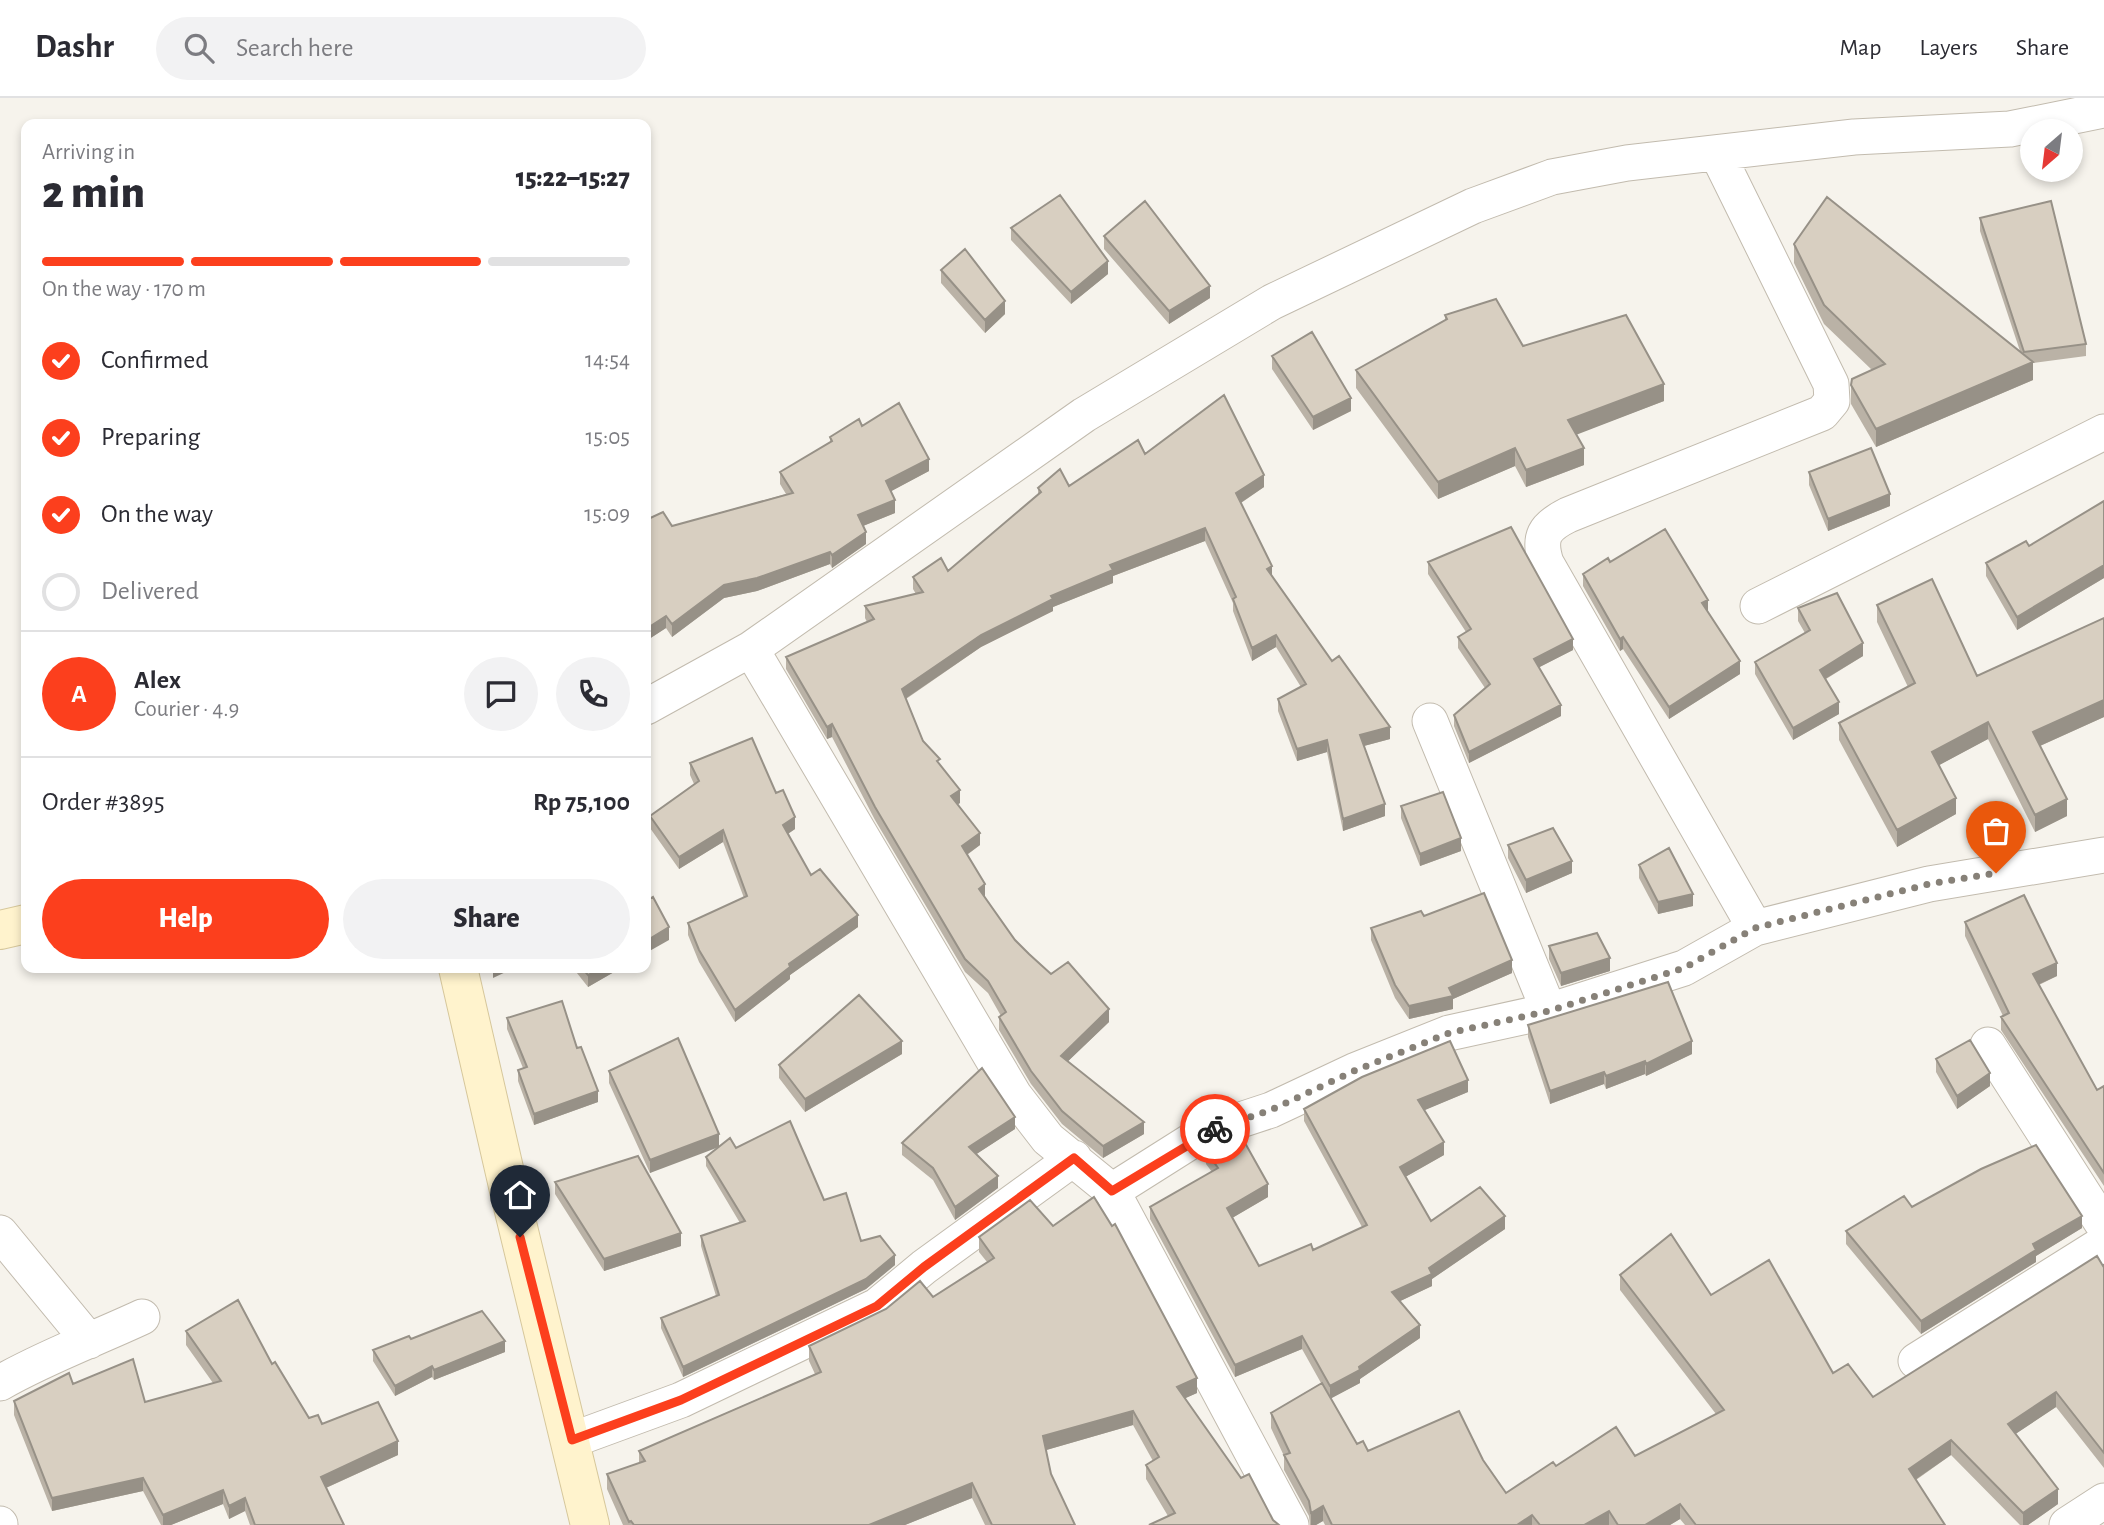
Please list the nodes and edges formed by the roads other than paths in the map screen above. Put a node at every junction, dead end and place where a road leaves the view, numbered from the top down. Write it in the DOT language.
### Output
graph roads {
  1 [pos="2104,110"];
  2 [pos="1717,153"];
  3 [pos="2104,432"];
  4 [pos="1758,606"];
  5 [pos="751,649"];
  6 [pos="651,704"];
  7 [pos="1430,721"];
  8 [pos="2104,855"];
  9 [pos="21,925"];
  10 [pos="1755,928"];
  11 [pos="0,930"];
  12 [pos="459,973"];
  13 [pos="1549,1011"];
  14 [pos="1988,1045"];
  15 [pos="1074,1158"];
  16 [pos="1112,1191"];
  17 [pos="2104,1226"];
  18 [pos="0,1233"];
  19 [pos="2104,1244"];
  20 [pos="142,1317"];
  21 [pos="89,1341"];
  22 [pos="1916,1361"];
  23 [pos="0,1383"];
  24 [pos="572,1440"];
  25 [pos="2104,1501"];
  26 [pos="590,1525"];
  27 [pos="1291,1525"];
  28 [pos="2067,1525"];
  1 -- 2 [label="street"];
  2 -- 5 [label="street"];
  2 -- 10 [label="street"];
  3 -- 4 [label="street"];
  5 -- 6 [label="street"];
  5 -- 15 [label="street"];
  7 -- 13 [label="street"];
  8 -- 10 [label="street"];
  9 -- 11 [label="street"];
  10 -- 13 [label="street"];
  12 -- 24 [label="street"];
  13 -- 16 [label="street"];
  14 -- 17 [label="street"];
  15 -- 16 [label="street"];
  15 -- 24 [label="street"];
  16 -- 27 [label="street"];
  18 -- 21 [label="street"];
  19 -- 22 [label="street"];
  20 -- 21 [label="street"];
  21 -- 23 [label="street"];
  24 -- 26 [label="street"];
  25 -- 28 [label="street"];
}
